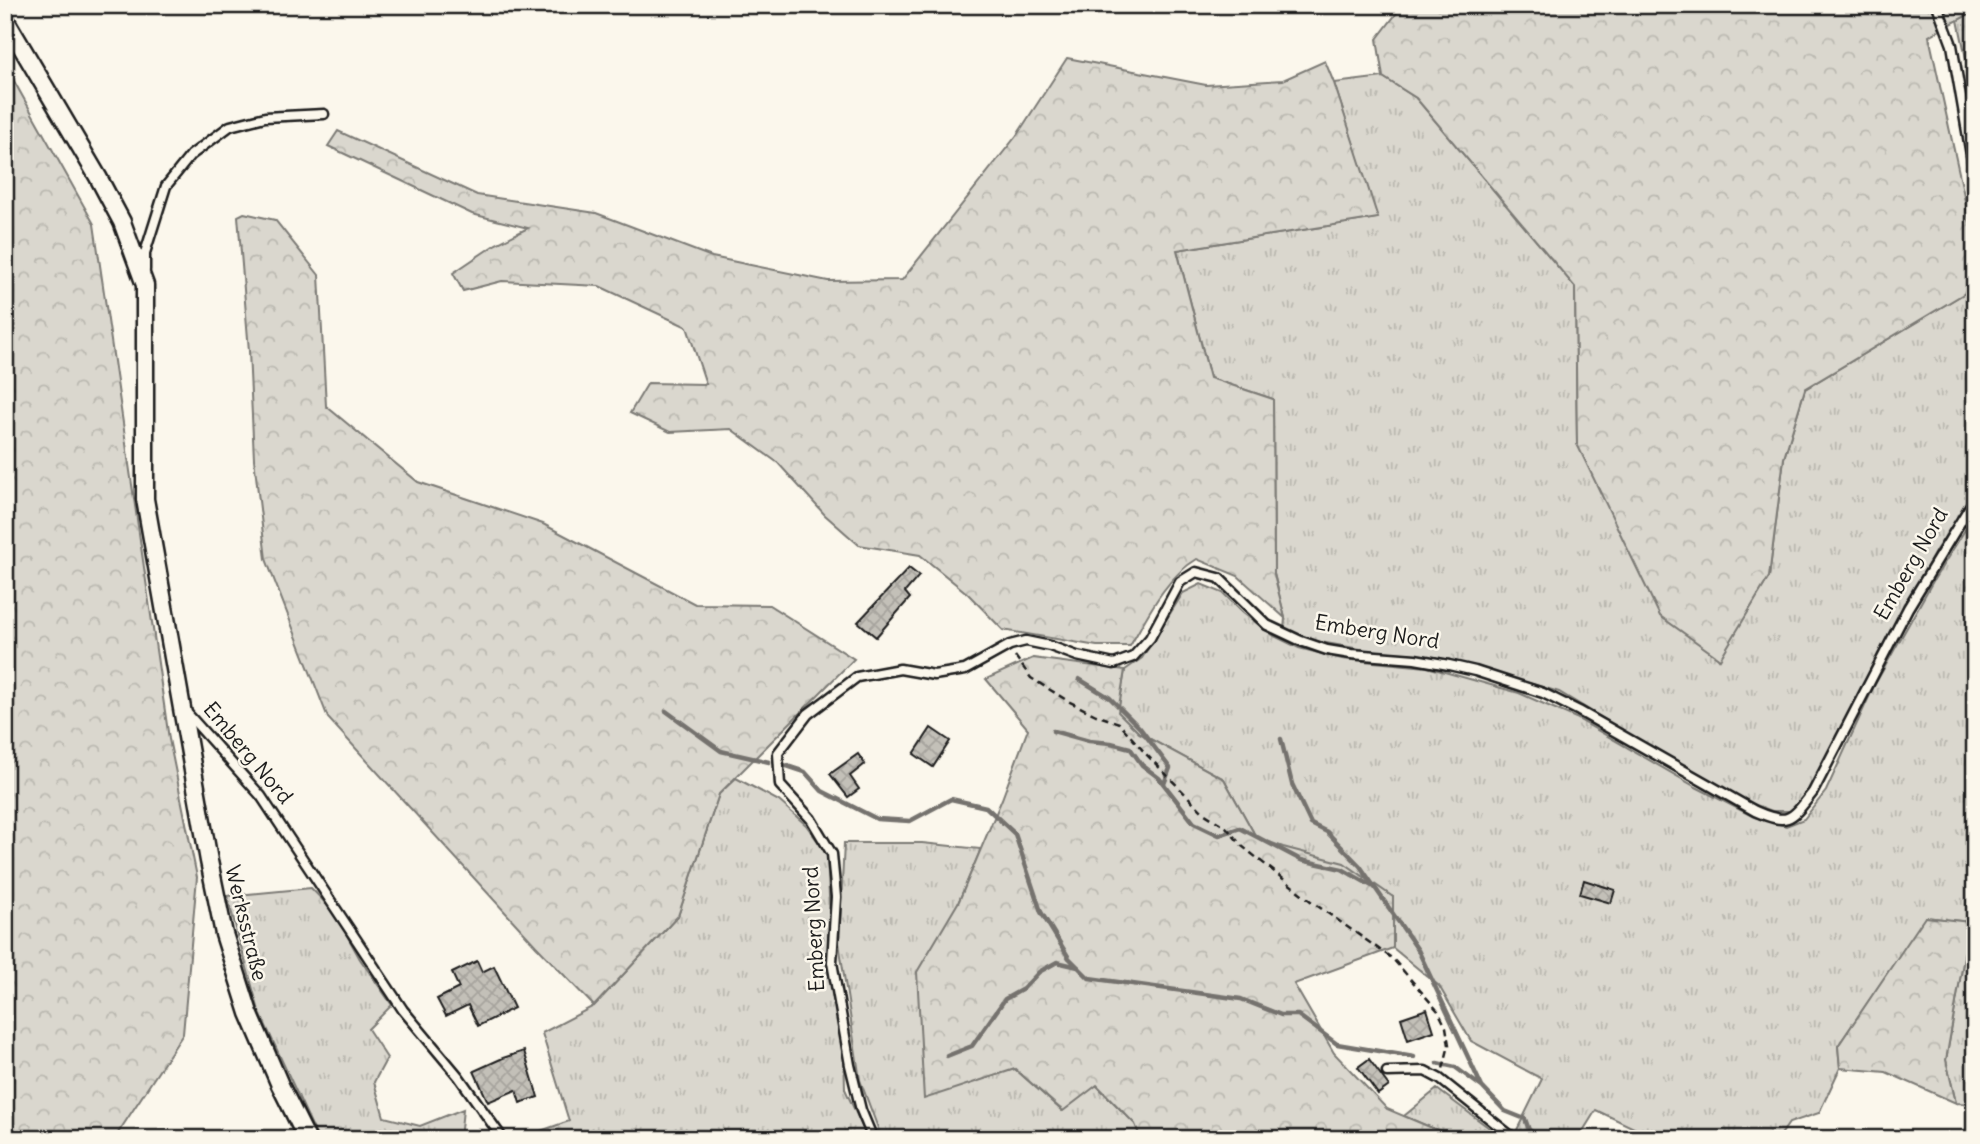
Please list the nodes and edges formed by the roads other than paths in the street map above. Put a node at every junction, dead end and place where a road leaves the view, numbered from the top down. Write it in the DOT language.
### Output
graph roads {
  1 [pos="1937,5"];
  2 [pos="5,19"];
  3 [pos="324,114"];
  4 [pos="1975,178"];
  5 [pos="145,285"];
  6 [pos="1975,498"];
  7 [pos="182,707"];
  8 [pos="1387,1072"];
  9 [pos="307,1139"];
  10 [pos="503,1139"];
  11 [pos="873,1139"];
  12 [pos="1515,1139"];
  1 -- 4 [label="lane"];
  2 -- 5 [label="street"];
  3 -- 5 [label="lane"];
  5 -- 7 [label="street, Emberg Nord"];
  6 -- 11 [label="lane, Emberg Nord"];
  7 -- 9 [label="street, Werksstraße"];
  7 -- 10 [label="lane, Emberg Nord"];
  8 -- 12 [label="lane"];
}
